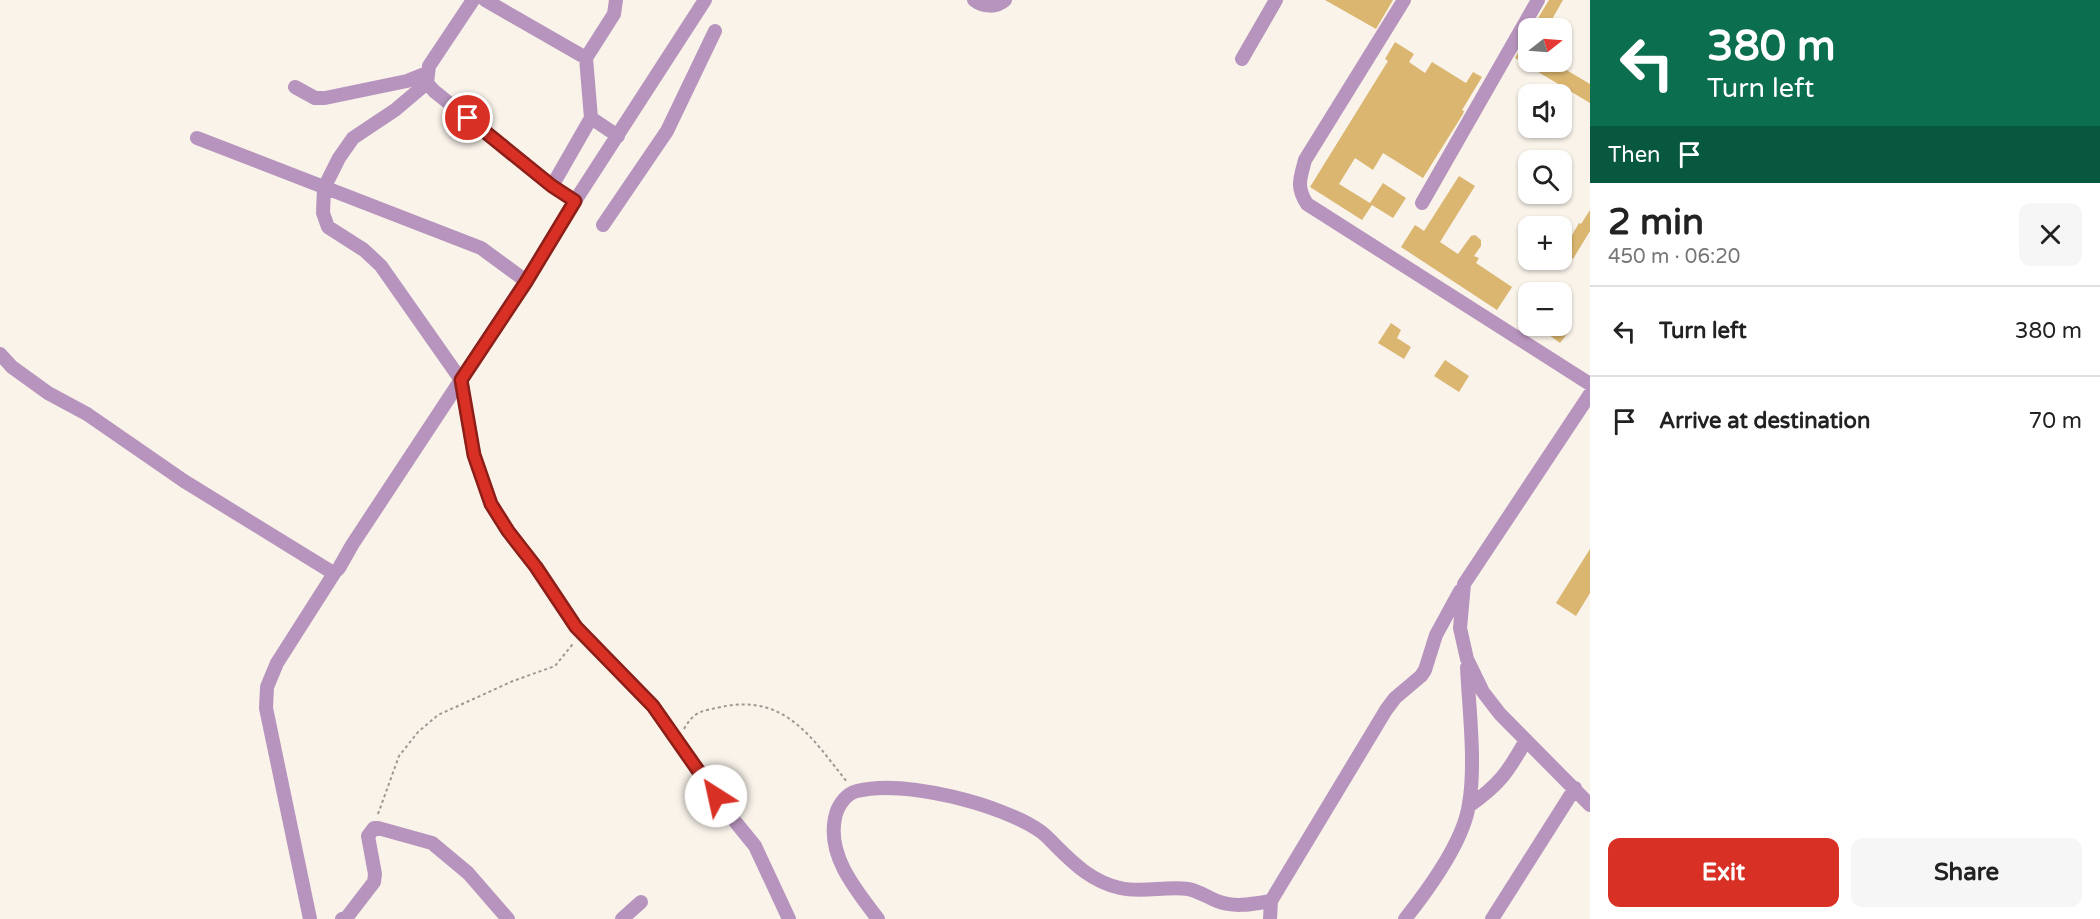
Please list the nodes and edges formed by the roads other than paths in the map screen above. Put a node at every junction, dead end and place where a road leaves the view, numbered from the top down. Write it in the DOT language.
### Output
graph roads {
  1 [pos="473,0"];
  2 [pos="485,0"];
  3 [pos="616,0"];
  4 [pos="705,0"];
  5 [pos="974,0"];
  6 [pos="1005,0"];
  7 [pos="1276,0"];
  8 [pos="1404,0"];
  9 [pos="1538,0"];
  10 [pos="715,31"];
  11 [pos="586,58"];
  12 [pos="1242,59"];
  13 [pos="427,78"];
  14 [pos="295,87"];
  15 [pos="591,118"];
  16 [pos="618,136"];
  17 [pos="197,138"];
  18 [pos="552,186"];
  19 [pos="324,188"];
  20 [pos="575,201"];
  21 [pos="1422,202"];
  22 [pos="603,225"];
  23 [pos="526,282"];
  24 [pos="0,354"];
  25 [pos="461,380"];
  26 [pos="1590,384"];
  27 [pos="1590,394"];
  28 [pos="335,572"];
  29 [pos="1464,584"];
  30 [pos="1467,659"];
  31 [pos="1526,740"];
  32 [pos="1575,788"];
  33 [pos="1590,805"];
  34 [pos="1469,806"];
  35 [pos="1271,901"];
  36 [pos="641,902"];
  37 [pos="310,919"];
  38 [pos="342,919"];
  39 [pos="508,919"];
  40 [pos="622,919"];
  41 [pos="789,919"];
  42 [pos="878,919"];
  43 [pos="1270,919"];
  44 [pos="1405,919"];
  45 [pos="1492,919"];
  1 -- 13 [label="street"];
  2 -- 11 [label="street"];
  3 -- 11 [label="street"];
  4 -- 16 [label="street"];
  5 -- 6 [label="street"];
  7 -- 12 [label="street"];
  8 -- 26 [label="street"];
  9 -- 21 [label="street"];
  10 -- 22 [label="street"];
  11 -- 15 [label="street"];
  13 -- 14 [label="street"];
  13 -- 18 [label="street"];
  13 -- 19 [label="street"];
  15 -- 16 [label="street"];
  15 -- 18 [label="street"];
  16 -- 20 [label="street"];
  17 -- 19 [label="street"];
  18 -- 20 [label="street"];
  19 -- 23 [label="street"];
  19 -- 25 [label="street"];
  20 -- 23 [label="street"];
  23 -- 25 [label="street"];
  24 -- 28 [label="street"];
  25 -- 28 [label="street"];
  25 -- 41 [label="street"];
  27 -- 29 [label="street"];
  28 -- 37 [label="street"];
  29 -- 30 [label="street"];
  29 -- 35 [label="street"];
  30 -- 31 [label="street"];
  30 -- 34 [label="street"];
  31 -- 32 [label="street"];
  31 -- 34 [label="street"];
  32 -- 33 [label="street"];
  32 -- 45 [label="street"];
  34 -- 44 [label="street"];
  35 -- 42 [label="street"];
  35 -- 43 [label="street"];
  36 -- 40 [label="street"];
  38 -- 39 [label="street"];
}
